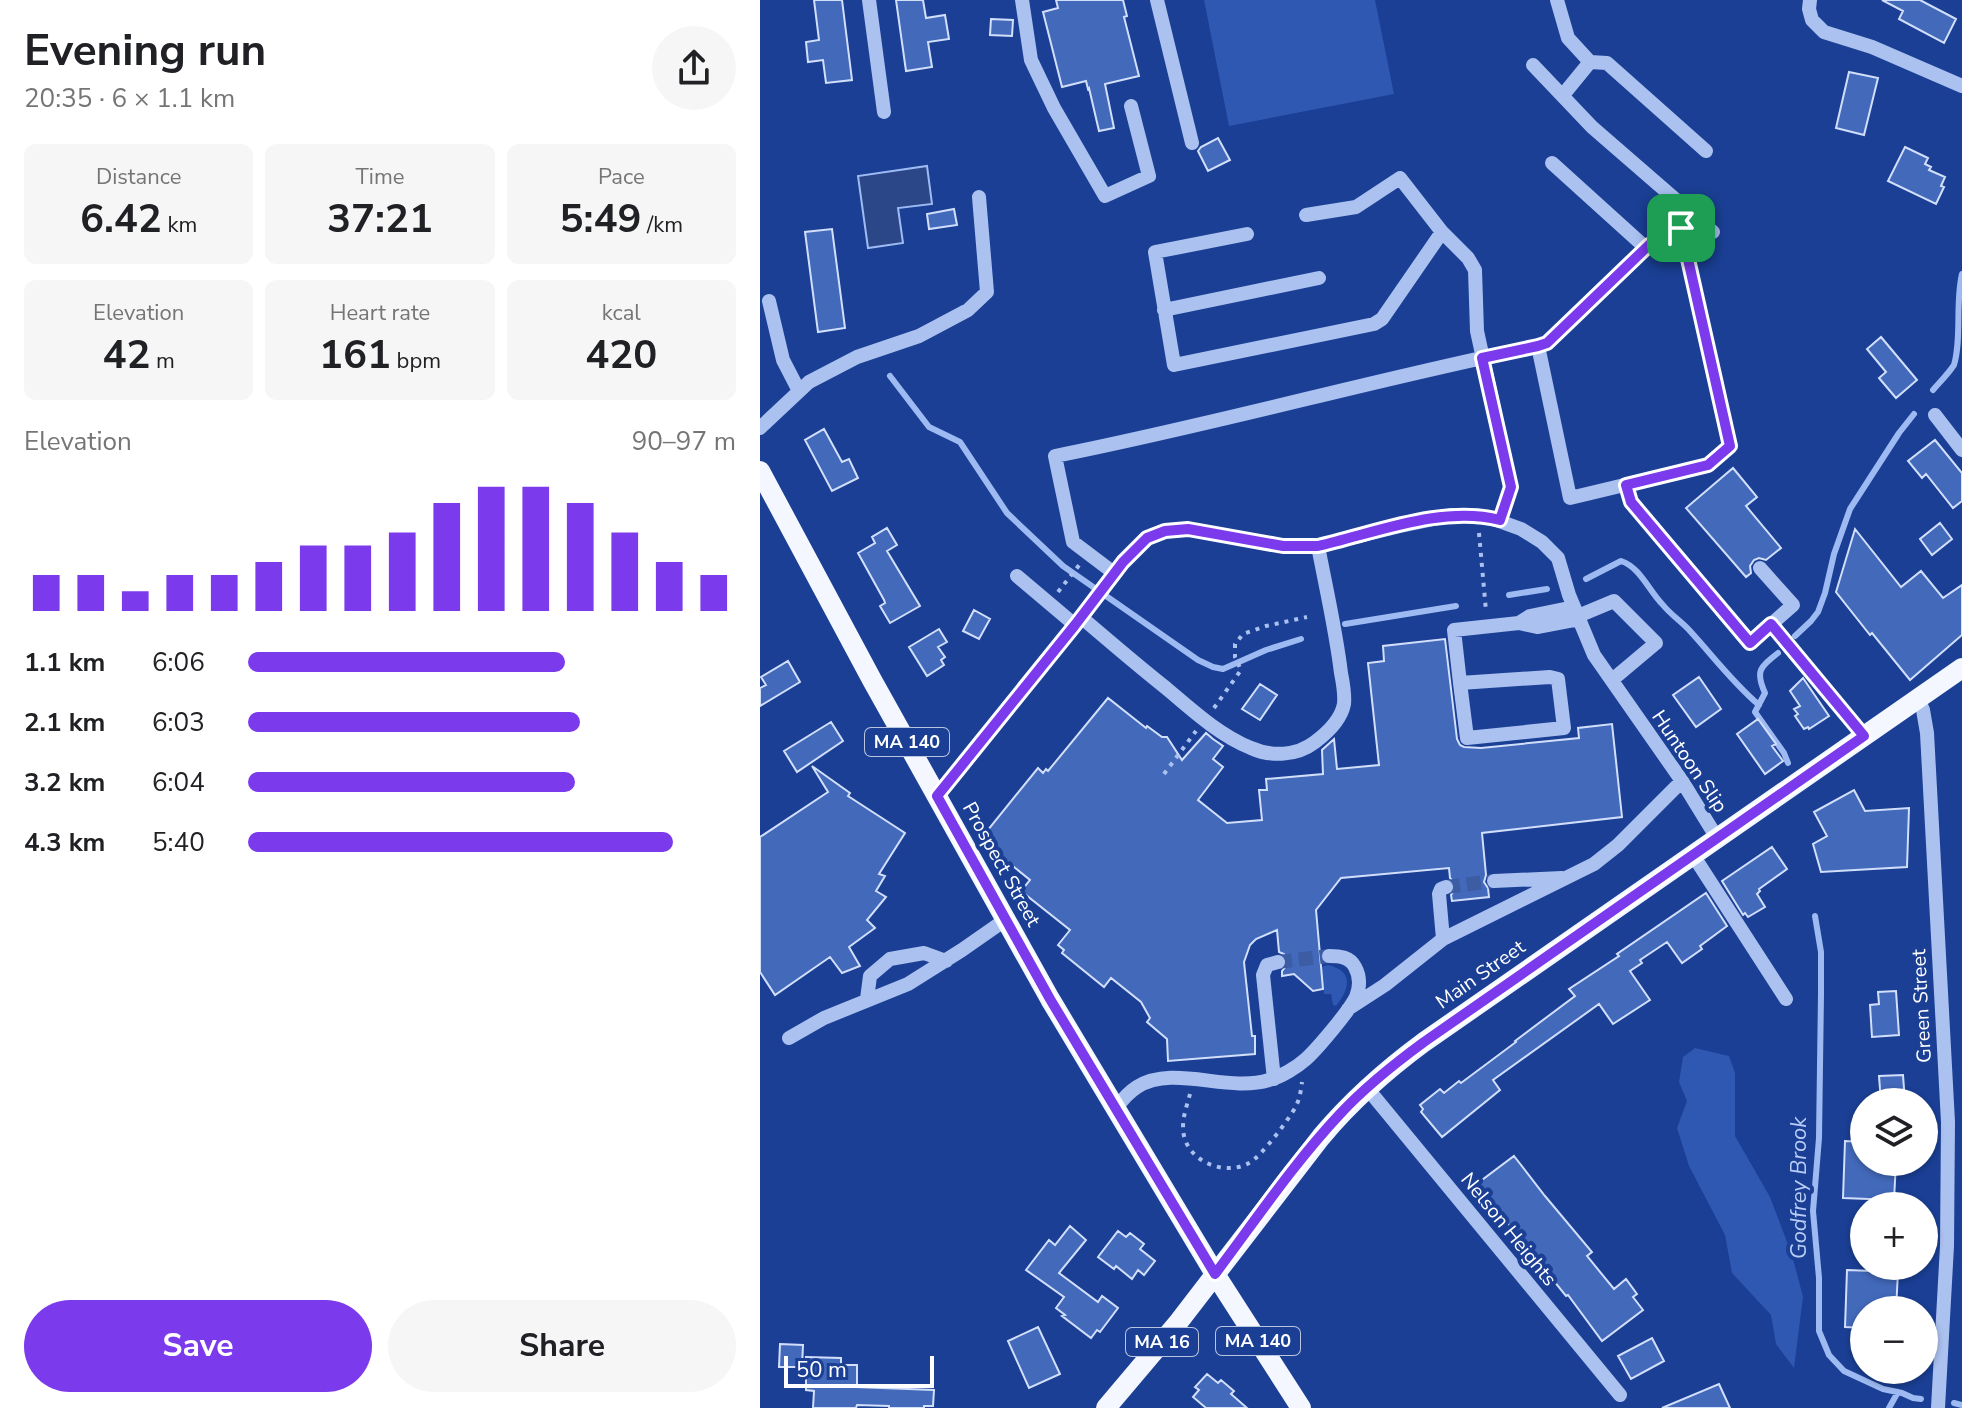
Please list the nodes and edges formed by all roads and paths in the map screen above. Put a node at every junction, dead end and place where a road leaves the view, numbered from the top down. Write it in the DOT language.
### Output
graph roads {
  1 [pos="869,0"];
  2 [pos="1022,0"];
  3 [pos="1157,0"];
  4 [pos="1557,0"];
  5 [pos="1810,0"];
  6 [pos="1590,62"];
  7 [pos="1533,65"];
  8 [pos="1962,86"];
  9 [pos="1563,95"];
  10 [pos="1131,106"];
  11 [pos="884,112"];
  12 [pos="1192,143"];
  13 [pos="1706,151"];
  14 [pos="1552,163"];
  15 [pos="979,197"];
  16 [pos="1306,215"];
  17 [pos="1693,215"];
  18 [pos="1681,228"];
  19 [pos="1442,232"];
  20 [pos="1713,232"];
  21 [pos="1247,234"];
  22 [pos="1646,248"];
  23 [pos="1319,278"];
  24 [pos="769,301"];
  25 [pos="1164,310"];
  26 [pos="1538,346"];
  27 [pos="1482,358"];
  28 [pos="799,391"];
  29 [pos="1935,415"];
  30 [pos="760,428"];
  31 [pos="1962,450"];
  32 [pos="760,471"];
  33 [pos="1626,485"];
  34 [pos="1500,520"];
  35 [pos="1479,530"];
  36 [pos="1318,546"];
  37 [pos="1082,561"];
  38 [pos="1760,568"];
  39 [pos="1017,576"];
  40 [pos="1111,577"];
  41 [pos="1064,582"];
  42 [pos="1486,612"];
  43 [pos="1577,614"];
  44 [pos="1307,617"];
  45 [pos="1078,621"];
  46 [pos="1771,624"];
  47 [pos="1240,667"];
  48 [pos="1962,668"];
  49 [pos="1612,680"];
  50 [pos="1460,683"];
  51 [pos="1918,699"];
  52 [pos="1864,736"];
  53 [pos="1682,781"];
  54 [pos="937,796"];
  55 [pos="1717,838"];
  56 [pos="1693,855"];
  57 [pos="1569,878"];
  58 [pos="1446,887"];
  59 [pos="1500,911"];
  60 [pos="1005,920"];
  61 [pos="1443,939"];
  62 [pos="1329,956"];
  63 [pos="946,961"];
  64 [pos="1278,962"];
  65 [pos="867,999"];
  66 [pos="1786,999"];
  67 [pos="1348,1009"];
  68 [pos="789,1038"];
  69 [pos="1303,1078"];
  70 [pos="1274,1079"];
  71 [pos="1367,1088"];
  72 [pos="1191,1092"];
  73 [pos="1116,1108"];
  74 [pos="1215,1274"];
  75 [pos="1620,1395"];
  76 [pos="1106,1408"];
  77 [pos="1301,1408"];
  78 [pos="1938,1408"];
  1 -- 11 [label="street"];
  2 -- 10 [label="street"];
  3 -- 12 [label="street"];
  4 -- 6 [label="street"];
  5 -- 8 [label="street"];
  6 -- 9 [label="street"];
  6 -- 13 [label="street"];
  7 -- 9 [label="street"];
  9 -- 17 [label="street"];
  14 -- 22 [label="street"];
  15 -- 28 [label="street"];
  16 -- 19 [label="street"];
  17 -- 18 [label="street"];
  17 -- 20 [label="street"];
  18 -- 22 [label="street"];
  18 -- 33 [label="street"];
  19 -- 25 [label="street"];
  19 -- 27 [label="street"];
  21 -- 25 [label="street"];
  22 -- 26 [label="street"];
  23 -- 25 [label="street"];
  24 -- 28 [label="street"];
  26 -- 27 [label="street"];
  26 -- 33 [label="street"];
  27 -- 34 [label="street"];
  27 -- 40 [label="street"];
  28 -- 30 [label="street"];
  29 -- 31 [label="street"];
  32 -- 54 [label="main road, Prospect Street / MA 140"];
  33 -- 46 [label="street"];
  34 -- 36 [label="street"];
  34 -- 43 [label="street, Huntoon Slip"];
  35 -- 42 [label="path"];
  36 -- 40 [label="street"];
  36 -- 45 [label="street"];
  37 -- 41 [label="path"];
  38 -- 46 [label="street"];
  39 -- 45 [label="street"];
  40 -- 45 [label="street"];
  43 -- 49 [label="street, Huntoon Slip"];
  43 -- 49 [label="street"];
  43 -- 50 [label="street"];
  44 -- 47 [label="path"];
  45 -- 54 [label="street"];
  46 -- 52 [label="street"];
  48 -- 51 [label="main road, Main Street / MA 16"];
  49 -- 53 [label="street, Huntoon Slip"];
  50 -- 50 [label="street"];
  51 -- 52 [label="main road, Main Street / MA 16"];
  51 -- 78 [label="street, Green Street"];
  52 -- 55 [label="main road, Main Street / MA 16"];
  53 -- 55 [label="street, Huntoon Slip"];
  53 -- 57 [label="street"];
  54 -- 60 [label="main road, Prospect Street / MA 140"];
  55 -- 56 [label="main road, Main Street / MA 16"];
  56 -- 66 [label="street"];
  56 -- 71 [label="main road, Main Street / MA 16"];
  57 -- 59 [label="street"];
  57 -- 59 [label="street"];
  58 -- 61 [label="street"];
  59 -- 61 [label="street"];
  60 -- 63 [label="street"];
  60 -- 73 [label="main road, Prospect Street / MA 140"];
  61 -- 67 [label="street"];
  62 -- 67 [label="street"];
  63 -- 65 [label="street"];
  63 -- 65 [label="street"];
  64 -- 70 [label="street"];
  65 -- 68 [label="street"];
  67 -- 70 [label="street"];
  69 -- 72 [label="path"];
  70 -- 73 [label="street"];
  71 -- 74 [label="main road, Main Street / MA 16"];
  71 -- 75 [label="street, Nelson Heights"];
  73 -- 74 [label="main road, Prospect Street / MA 140"];
  74 -- 76 [label="main road, Main Street / MA 16"];
  74 -- 77 [label="main road, MA 140"];
}
